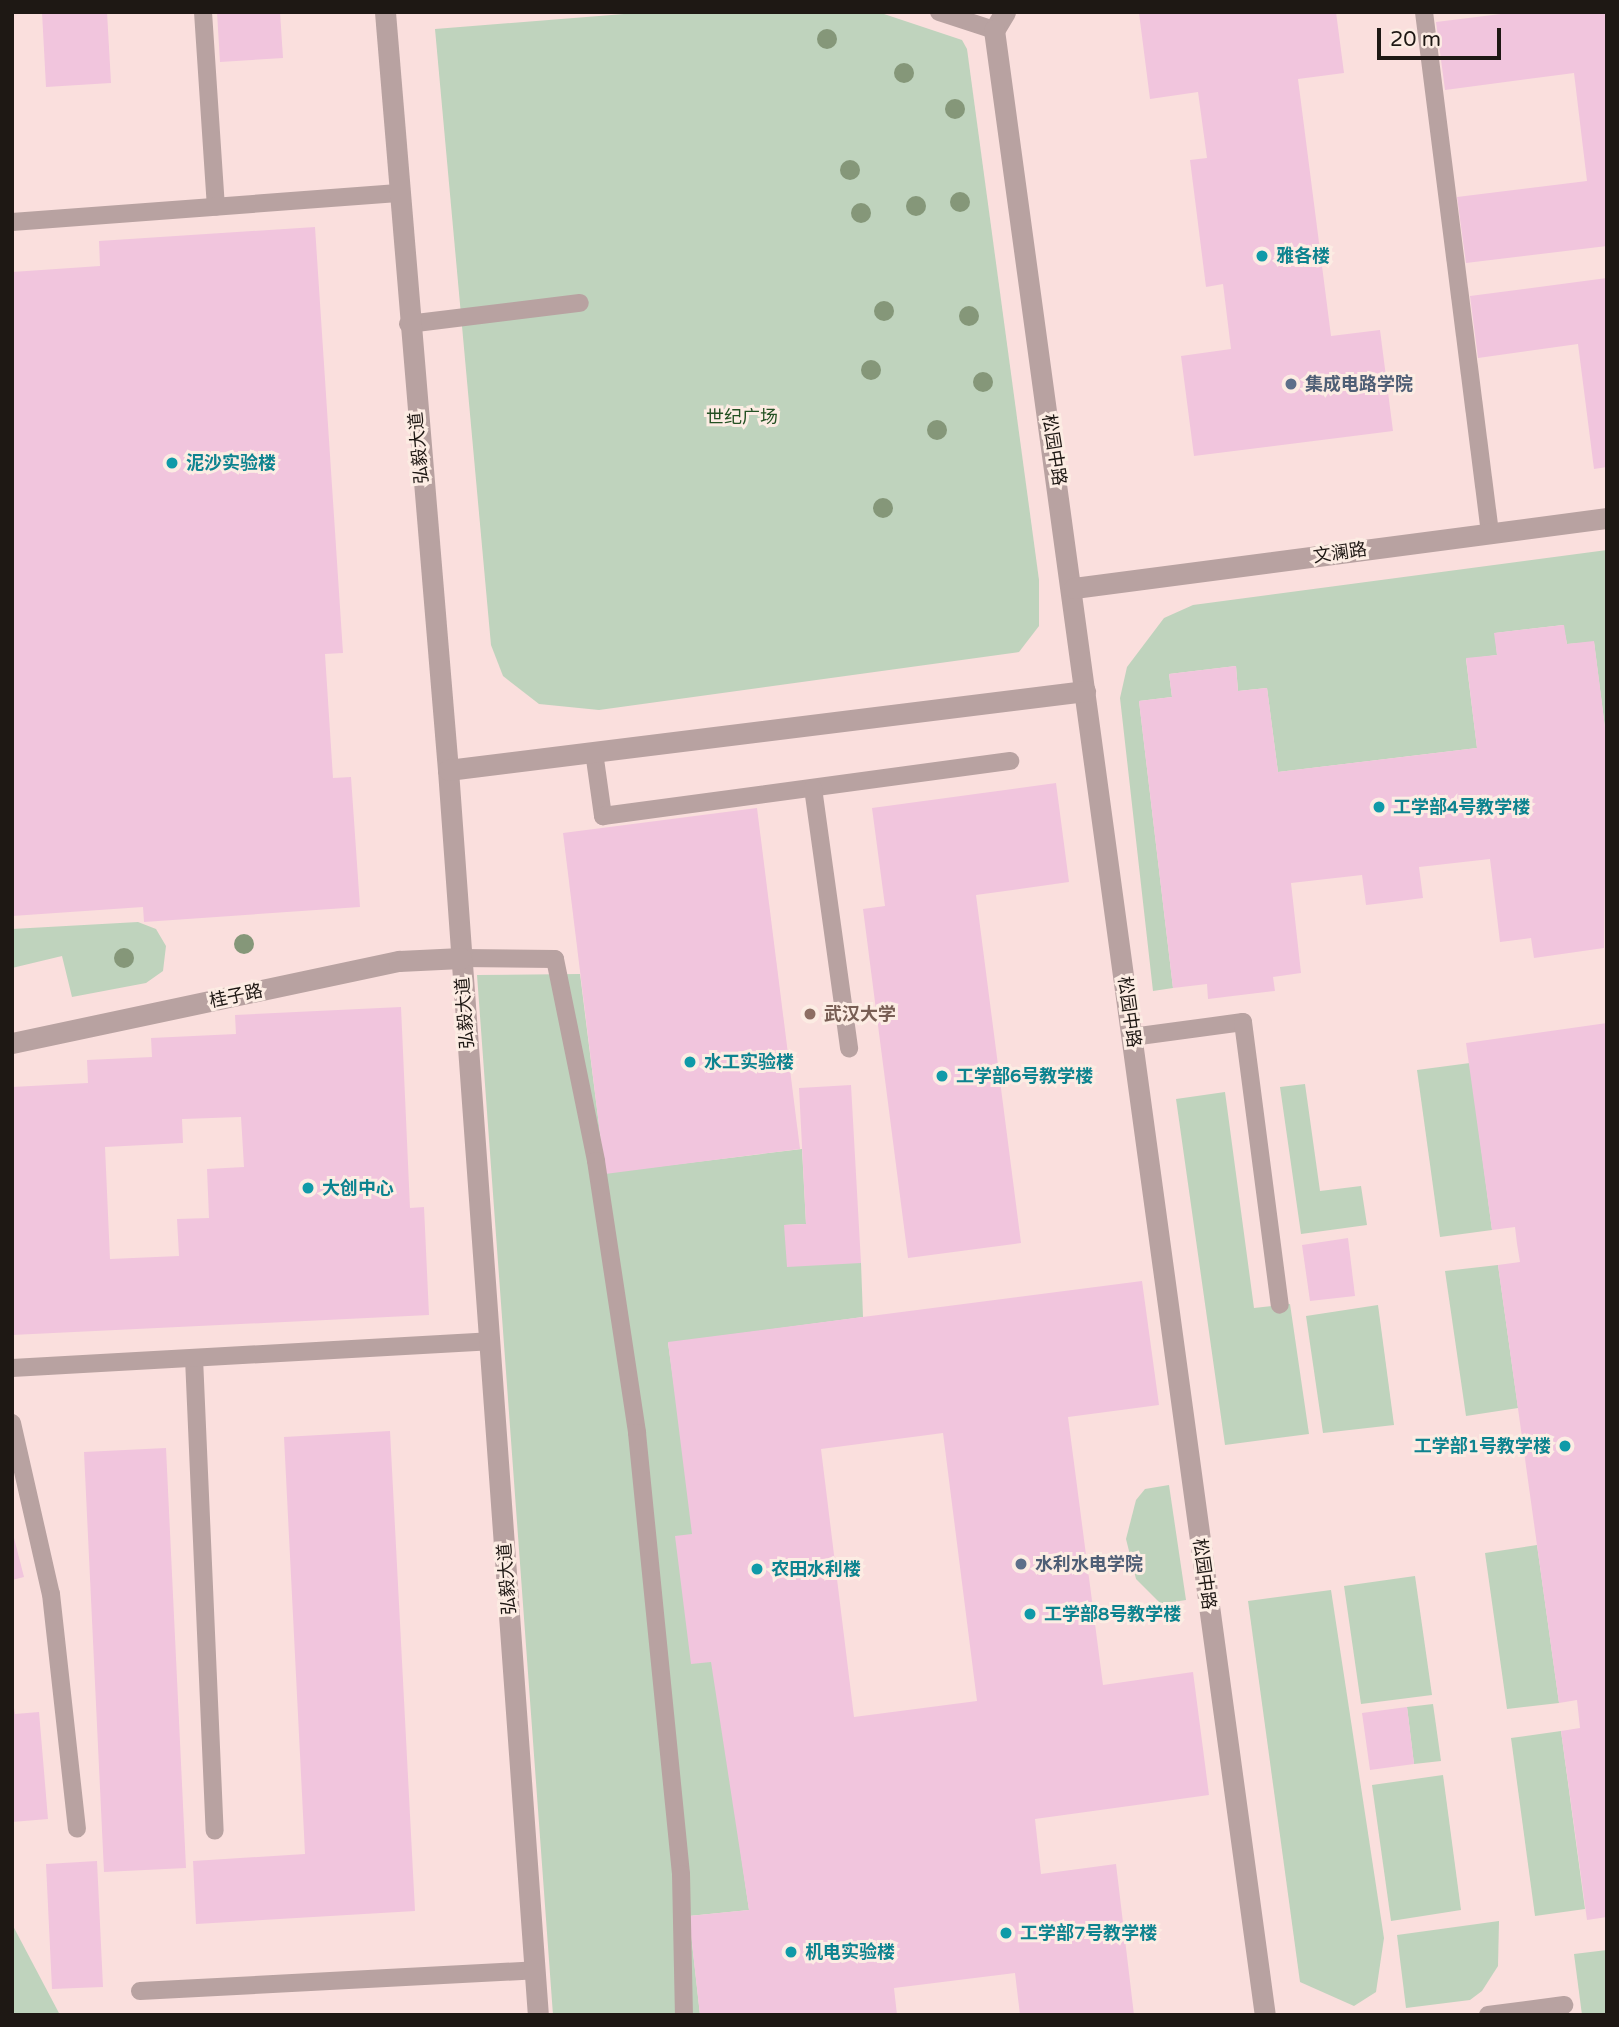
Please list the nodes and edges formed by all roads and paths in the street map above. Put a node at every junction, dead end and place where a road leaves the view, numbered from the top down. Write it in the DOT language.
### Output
graph roads {
  1 [pos="203,12"];
  2 [pos="385,12"];
  3 [pos="939,12"];
  4 [pos="1424,12"];
  5 [pos="999,21"];
  6 [pos="398,193"];
  7 [pos="216,207"];
  8 [pos="12,222"];
  9 [pos="580,303"];
  10 [pos="408,324"];
  11 [pos="1607,518"];
  12 [pos="1490,533"];
  13 [pos="1073,588"];
  14 [pos="1085,691"];
  15 [pos="594,752"];
  16 [pos="1010,761"];
  17 [pos="448,770"];
  18 [pos="813,788"];
  19 [pos="461,958"];
  20 [pos="1132,1037"];
  21 [pos="12,1043"];
  22 [pos="849,1049"];
  23 [pos="1280,1305"];
  24 [pos="489,1340"];
  25 [pos="194,1358"];
  26 [pos="12,1368"];
  27 [pos="12,1423"];
  28 [pos="78,1829"];
  29 [pos="215,1831"];
  30 [pos="535,1970"];
  31 [pos="140,1992"];
  32 [pos="1564,2006"];
  33 [pos="538,2015"];
  34 [pos="684,2015"];
  35 [pos="1265,2015"];
  36 [pos="1488,2015"];
  1 -- 7 [label="lane"];
  2 -- 6 [label="street, 弘毅大道"];
  3 -- 5 [label="lane"];
  4 -- 12 [label="lane"];
  5 -- 13 [label="street, 松园中路"];
  6 -- 7 [label="lane"];
  6 -- 10 [label="street, 弘毅大道"];
  7 -- 8 [label="lane"];
  9 -- 10 [label="lane"];
  10 -- 17 [label="street, 弘毅大道"];
  11 -- 12 [label="street, 文澜路"];
  12 -- 13 [label="street, 文澜路"];
  13 -- 14 [label="street, 松园中路"];
  14 -- 15 [label="street"];
  14 -- 20 [label="street, 松园中路"];
  15 -- 17 [label="street"];
  15 -- 18 [label="lane"];
  16 -- 18 [label="lane"];
  17 -- 19 [label="street, 弘毅大道"];
  18 -- 22 [label="lane"];
  19 -- 21 [label="street, 桂子路"];
  19 -- 24 [label="street, 弘毅大道"];
  19 -- 34 [label="lane"];
  20 -- 23 [label="lane"];
  20 -- 35 [label="street, 松园中路"];
  24 -- 25 [label="lane"];
  24 -- 30 [label="street, 弘毅大道"];
  25 -- 26 [label="lane"];
  25 -- 29 [label="lane"];
  27 -- 28 [label="lane"];
  30 -- 31 [label="lane"];
  30 -- 33 [label="street, 弘毅大道"];
  32 -- 36 [label="lane"];
}
